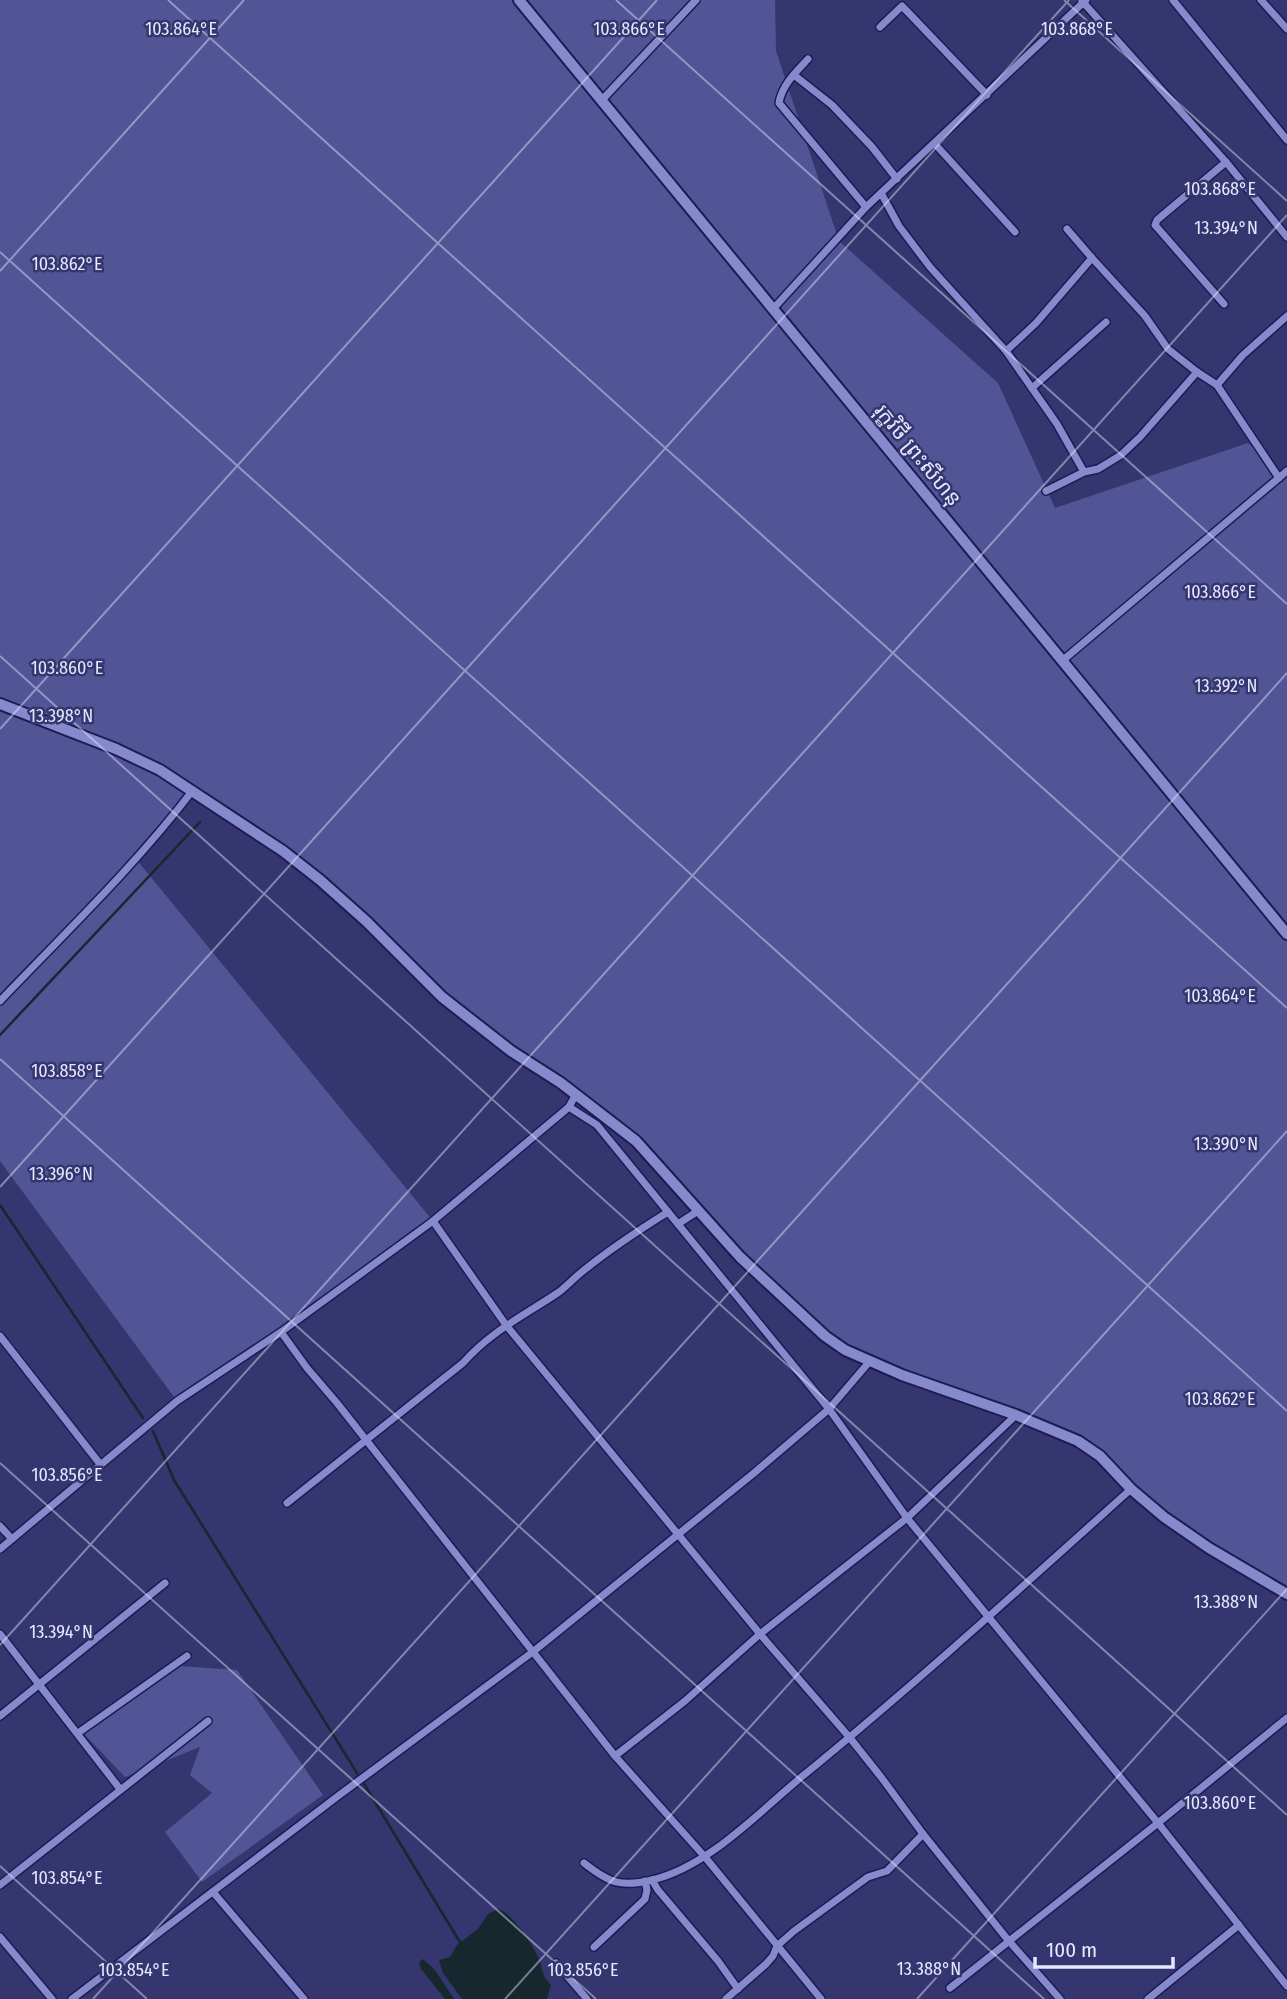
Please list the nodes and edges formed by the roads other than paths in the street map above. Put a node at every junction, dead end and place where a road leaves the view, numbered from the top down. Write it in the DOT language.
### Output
graph roads {
  1 [pos="519,0"];
  2 [pos="696,0"];
  3 [pos="1173,0"];
  4 [pos="1261,0"];
  5 [pos="1084,1"];
  6 [pos="900,3"];
  7 [pos="880,27"];
  8 [pos="1287,29"];
  9 [pos="808,59"];
  10 [pos="794,75"];
  11 [pos="987,95"];
  12 [pos="601,101"];
  13 [pos="1287,140"];
  14 [pos="935,144"];
  15 [pos="1226,162"];
  16 [pos="897,179"];
  17 [pos="881,193"];
  18 [pos="866,207"];
  19 [pos="1067,229"];
  20 [pos="1015,232"];
  21 [pos="1287,237"];
  22 [pos="1093,258"];
  23 [pos="1224,304"];
  24 [pos="773,309"];
  25 [pos="1287,316"];
  26 [pos="1106,322"];
  27 [pos="1006,351"];
  28 [pos="1197,372"];
  29 [pos="1217,385"];
  30 [pos="1032,388"];
  31 [pos="1287,471"];
  32 [pos="1084,472"];
  33 [pos="1279,478"];
  34 [pos="1046,491"];
  35 [pos="1062,661"];
  36 [pos="0,704"];
  37 [pos="193,790"];
  38 [pos="1287,934"];
  39 [pos="0,1001"];
  40 [pos="576,1094"];
  41 [pos="569,1107"];
  42 [pos="698,1211"];
  43 [pos="668,1212"];
  44 [pos="433,1221"];
  45 [pos="678,1224"];
  46 [pos="506,1325"];
  47 [pos="281,1332"];
  48 [pos="0,1336"];
  49 [pos="870,1361"];
  50 [pos="829,1409"];
  51 [pos="1016,1415"];
  52 [pos="366,1440"];
  53 [pos="100,1464"];
  54 [pos="1131,1489"];
  55 [pos="287,1503"];
  56 [pos="906,1518"];
  57 [pos="0,1526"];
  58 [pos="676,1534"];
  59 [pos="12,1539"];
  60 [pos="0,1549"];
  61 [pos="165,1583"];
  62 [pos="1287,1594"];
  63 [pos="989,1616"];
  64 [pos="0,1634"];
  65 [pos="760,1634"];
  66 [pos="534,1651"];
  67 [pos="187,1656"];
  68 [pos="39,1685"];
  69 [pos="0,1716"];
  70 [pos="1287,1718"];
  71 [pos="208,1721"];
  72 [pos="78,1733"];
  73 [pos="850,1738"];
  74 [pos="615,1756"];
  75 [pos="120,1789"];
  76 [pos="1158,1824"];
  77 [pos="923,1834"];
  78 [pos="705,1857"];
  79 [pos="584,1863"];
  80 [pos="649,1881"];
  81 [pos="0,1885"];
  82 [pos="213,1892"];
  83 [pos="1239,1925"];
  84 [pos="0,1937"];
  85 [pos="1008,1940"];
  86 [pos="778,1946"];
  87 [pos="594,1947"];
  88 [pos="556,1963"];
  89 [pos="1287,1986"];
  90 [pos="950,1988"];
  91 [pos="738,1989"];
  92 [pos="52,1999"];
  93 [pos="72,1999"];
  94 [pos="304,1999"];
  95 [pos="587,1999"];
  96 [pos="726,1999"];
  97 [pos="821,1999"];
  98 [pos="1060,1999"];
  99 [pos="1148,1999"];
  1 -- 12 [label="main road, រុក្ខវិថី ព្រះសីហនុ"];
  2 -- 12 [label="street"];
  3 -- 13 [label="street"];
  4 -- 8 [label="street"];
  5 -- 11 [label="street"];
  5 -- 15 [label="street"];
  6 -- 7 [label="street"];
  6 -- 11 [label="street"];
  9 -- 10 [label="street"];
  10 -- 16 [label="street"];
  10 -- 18 [label="street"];
  11 -- 14 [label="street"];
  12 -- 24 [label="main road, រុក្ខវិថី ព្រះសីហនុ"];
  14 -- 16 [label="street"];
  14 -- 20 [label="street"];
  15 -- 21 [label="street"];
  15 -- 23 [label="street"];
  16 -- 17 [label="street"];
  17 -- 18 [label="street"];
  17 -- 27 [label="street"];
  18 -- 24 [label="street"];
  19 -- 22 [label="street"];
  22 -- 27 [label="street"];
  22 -- 28 [label="street"];
  24 -- 35 [label="main road, រុក្ខវិថី ព្រះសីហនុ"];
  25 -- 29 [label="street"];
  26 -- 30 [label="street"];
  27 -- 30 [label="street"];
  28 -- 29 [label="street"];
  28 -- 32 [label="street"];
  29 -- 33 [label="street"];
  30 -- 32 [label="street"];
  31 -- 33 [label="street"];
  32 -- 34 [label="street"];
  33 -- 35 [label="street"];
  35 -- 38 [label="main road, រុក្ខវិថី ព្រះសីហនុ"];
  36 -- 37 [label="main road"];
  37 -- 39 [label="street"];
  37 -- 40 [label="main road"];
  40 -- 41 [label="street"];
  40 -- 42 [label="main road"];
  41 -- 43 [label="street"];
  41 -- 44 [label="street"];
  42 -- 45 [label="street"];
  42 -- 49 [label="main road"];
  43 -- 45 [label="street"];
  43 -- 46 [label="street"];
  44 -- 46 [label="street"];
  44 -- 47 [label="street"];
  45 -- 50 [label="street"];
  46 -- 52 [label="street"];
  46 -- 58 [label="street"];
  47 -- 52 [label="street"];
  47 -- 53 [label="street"];
  48 -- 53 [label="street"];
  49 -- 50 [label="street"];
  49 -- 51 [label="main road"];
  50 -- 56 [label="street"];
  50 -- 58 [label="street"];
  51 -- 54 [label="main road"];
  51 -- 56 [label="street"];
  52 -- 55 [label="street"];
  52 -- 66 [label="street"];
  53 -- 59 [label="street"];
  54 -- 62 [label="main road"];
  54 -- 63 [label="street"];
  56 -- 63 [label="street"];
  56 -- 65 [label="street"];
  57 -- 59 [label="street"];
  58 -- 65 [label="street"];
  58 -- 66 [label="street"];
  59 -- 60 [label="street"];
  61 -- 68 [label="street"];
  63 -- 73 [label="street"];
  63 -- 76 [label="street"];
  64 -- 68 [label="street"];
  65 -- 73 [label="street"];
  65 -- 74 [label="street"];
  66 -- 74 [label="street"];
  66 -- 82 [label="street"];
  67 -- 72 [label="street"];
  68 -- 69 [label="street"];
  68 -- 72 [label="street"];
  70 -- 76 [label="street"];
  71 -- 75 [label="street"];
  72 -- 75 [label="street"];
  73 -- 77 [label="street"];
  73 -- 78 [label="street"];
  74 -- 78 [label="street"];
  75 -- 81 [label="street"];
  76 -- 83 [label="street"];
  76 -- 85 [label="street"];
  77 -- 85 [label="street"];
  77 -- 86 [label="street"];
  78 -- 80 [label="street"];
  78 -- 86 [label="street"];
  79 -- 80 [label="street"];
  80 -- 87 [label="street"];
  80 -- 91 [label="street"];
  82 -- 93 [label="street"];
  82 -- 94 [label="street"];
  83 -- 89 [label="street"];
  83 -- 99 [label="street"];
  84 -- 92 [label="street"];
  85 -- 90 [label="street"];
  85 -- 98 [label="street"];
  86 -- 91 [label="street"];
  86 -- 97 [label="street"];
  88 -- 95 [label="street"];
  91 -- 96 [label="street"];
}
